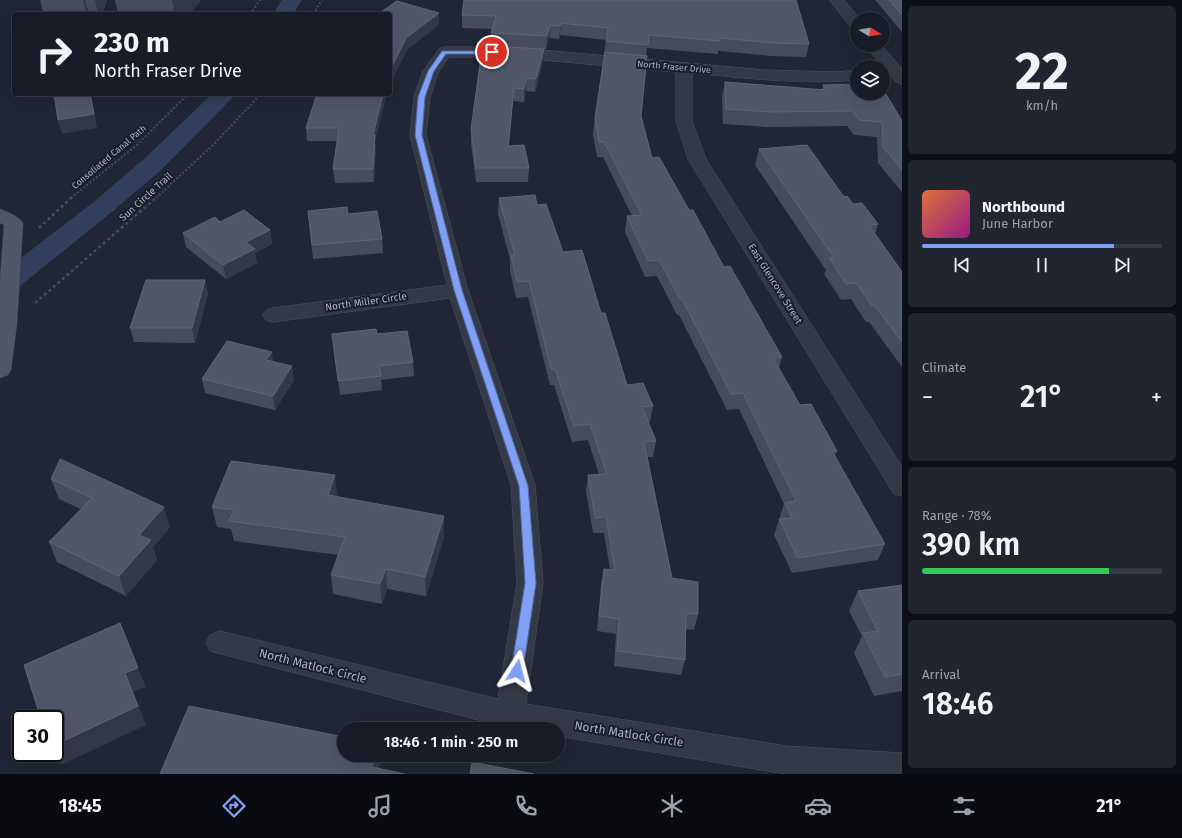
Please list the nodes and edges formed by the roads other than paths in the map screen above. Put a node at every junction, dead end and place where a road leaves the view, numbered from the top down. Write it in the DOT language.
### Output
graph roads {
  1 [pos="837,0"];
  2 [pos="850,16"];
  3 [pos="878,52"];
  4 [pos="684,68"];
  5 [pos="893,75"];
  6 [pos="850,76"];
  7 [pos="0,215"];
  8 [pos="458,290"];
  9 [pos="273,315"];
  10 [pos="0,370"];
  11 [pos="902,487"];
  12 [pos="220,643"];
  13 [pos="510,715"];
  14 [pos="902,767"];
  1 -- 2 [label="street"];
  3 -- 5 [label="street"];
  4 -- 6 [label="street, North Fraser Drive"];
  4 -- 8 [label="street, North Fraser Drive"];
  4 -- 11 [label="street, East Glencove Street"];
  7 -- 10 [label="main road"];
  8 -- 9 [label="street, North Miller Circle"];
  8 -- 13 [label="street"];
  12 -- 13 [label="street, North Matlock Circle"];
  13 -- 14 [label="street, North Matlock Circle"];
}
